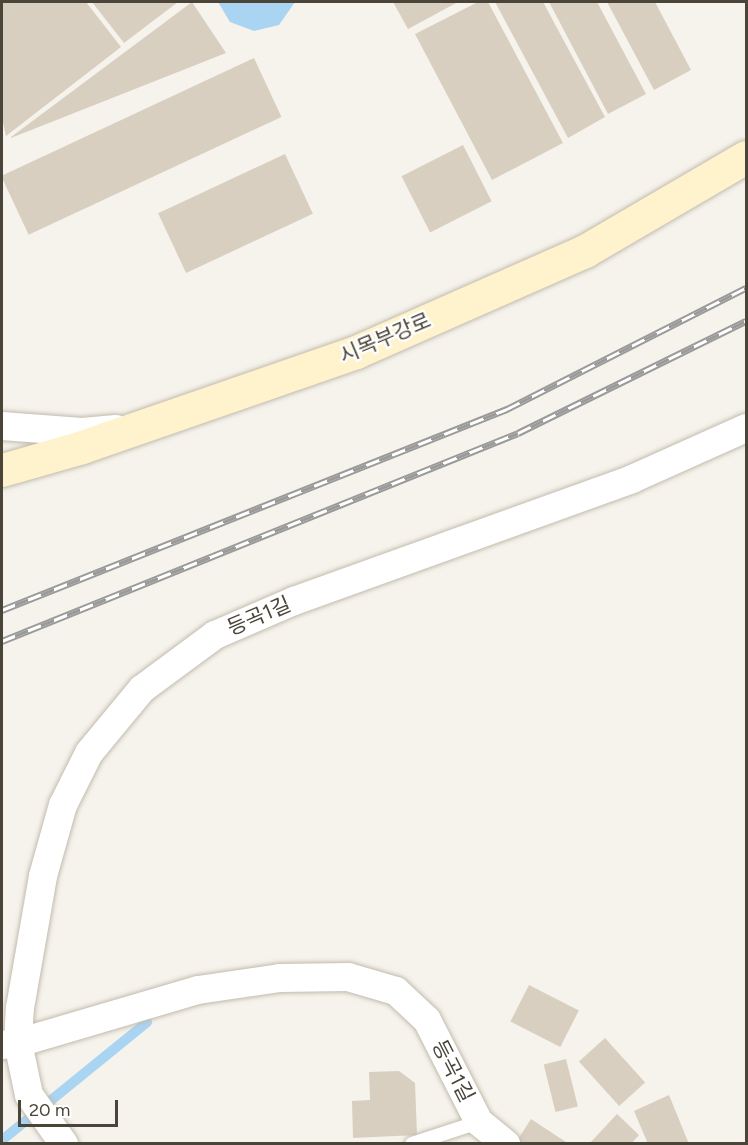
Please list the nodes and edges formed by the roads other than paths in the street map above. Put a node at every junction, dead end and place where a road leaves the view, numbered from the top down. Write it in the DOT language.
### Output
graph roads {
  1 [pos="747,157"];
  2 [pos="2,426"];
  3 [pos="142,426"];
  4 [pos="747,428"];
  5 [pos="2,470"];
  6 [pos="10,1044"];
  7 [pos="479,1122"];
  8 [pos="60,1139"];
  9 [pos="412,1143"];
  10 [pos="506,1143"];
  1 -- 3 [label="main road, 시목부강로"];
  2 -- 3 [label="street"];
  3 -- 5 [label="main road, 시목부강로"];
  4 -- 6 [label="street, 등곡1길"];
  6 -- 7 [label="street, 등곡1길"];
  6 -- 8 [label="street"];
  7 -- 9 [label="lane"];
  7 -- 10 [label="street, 등곡1길"];
}
